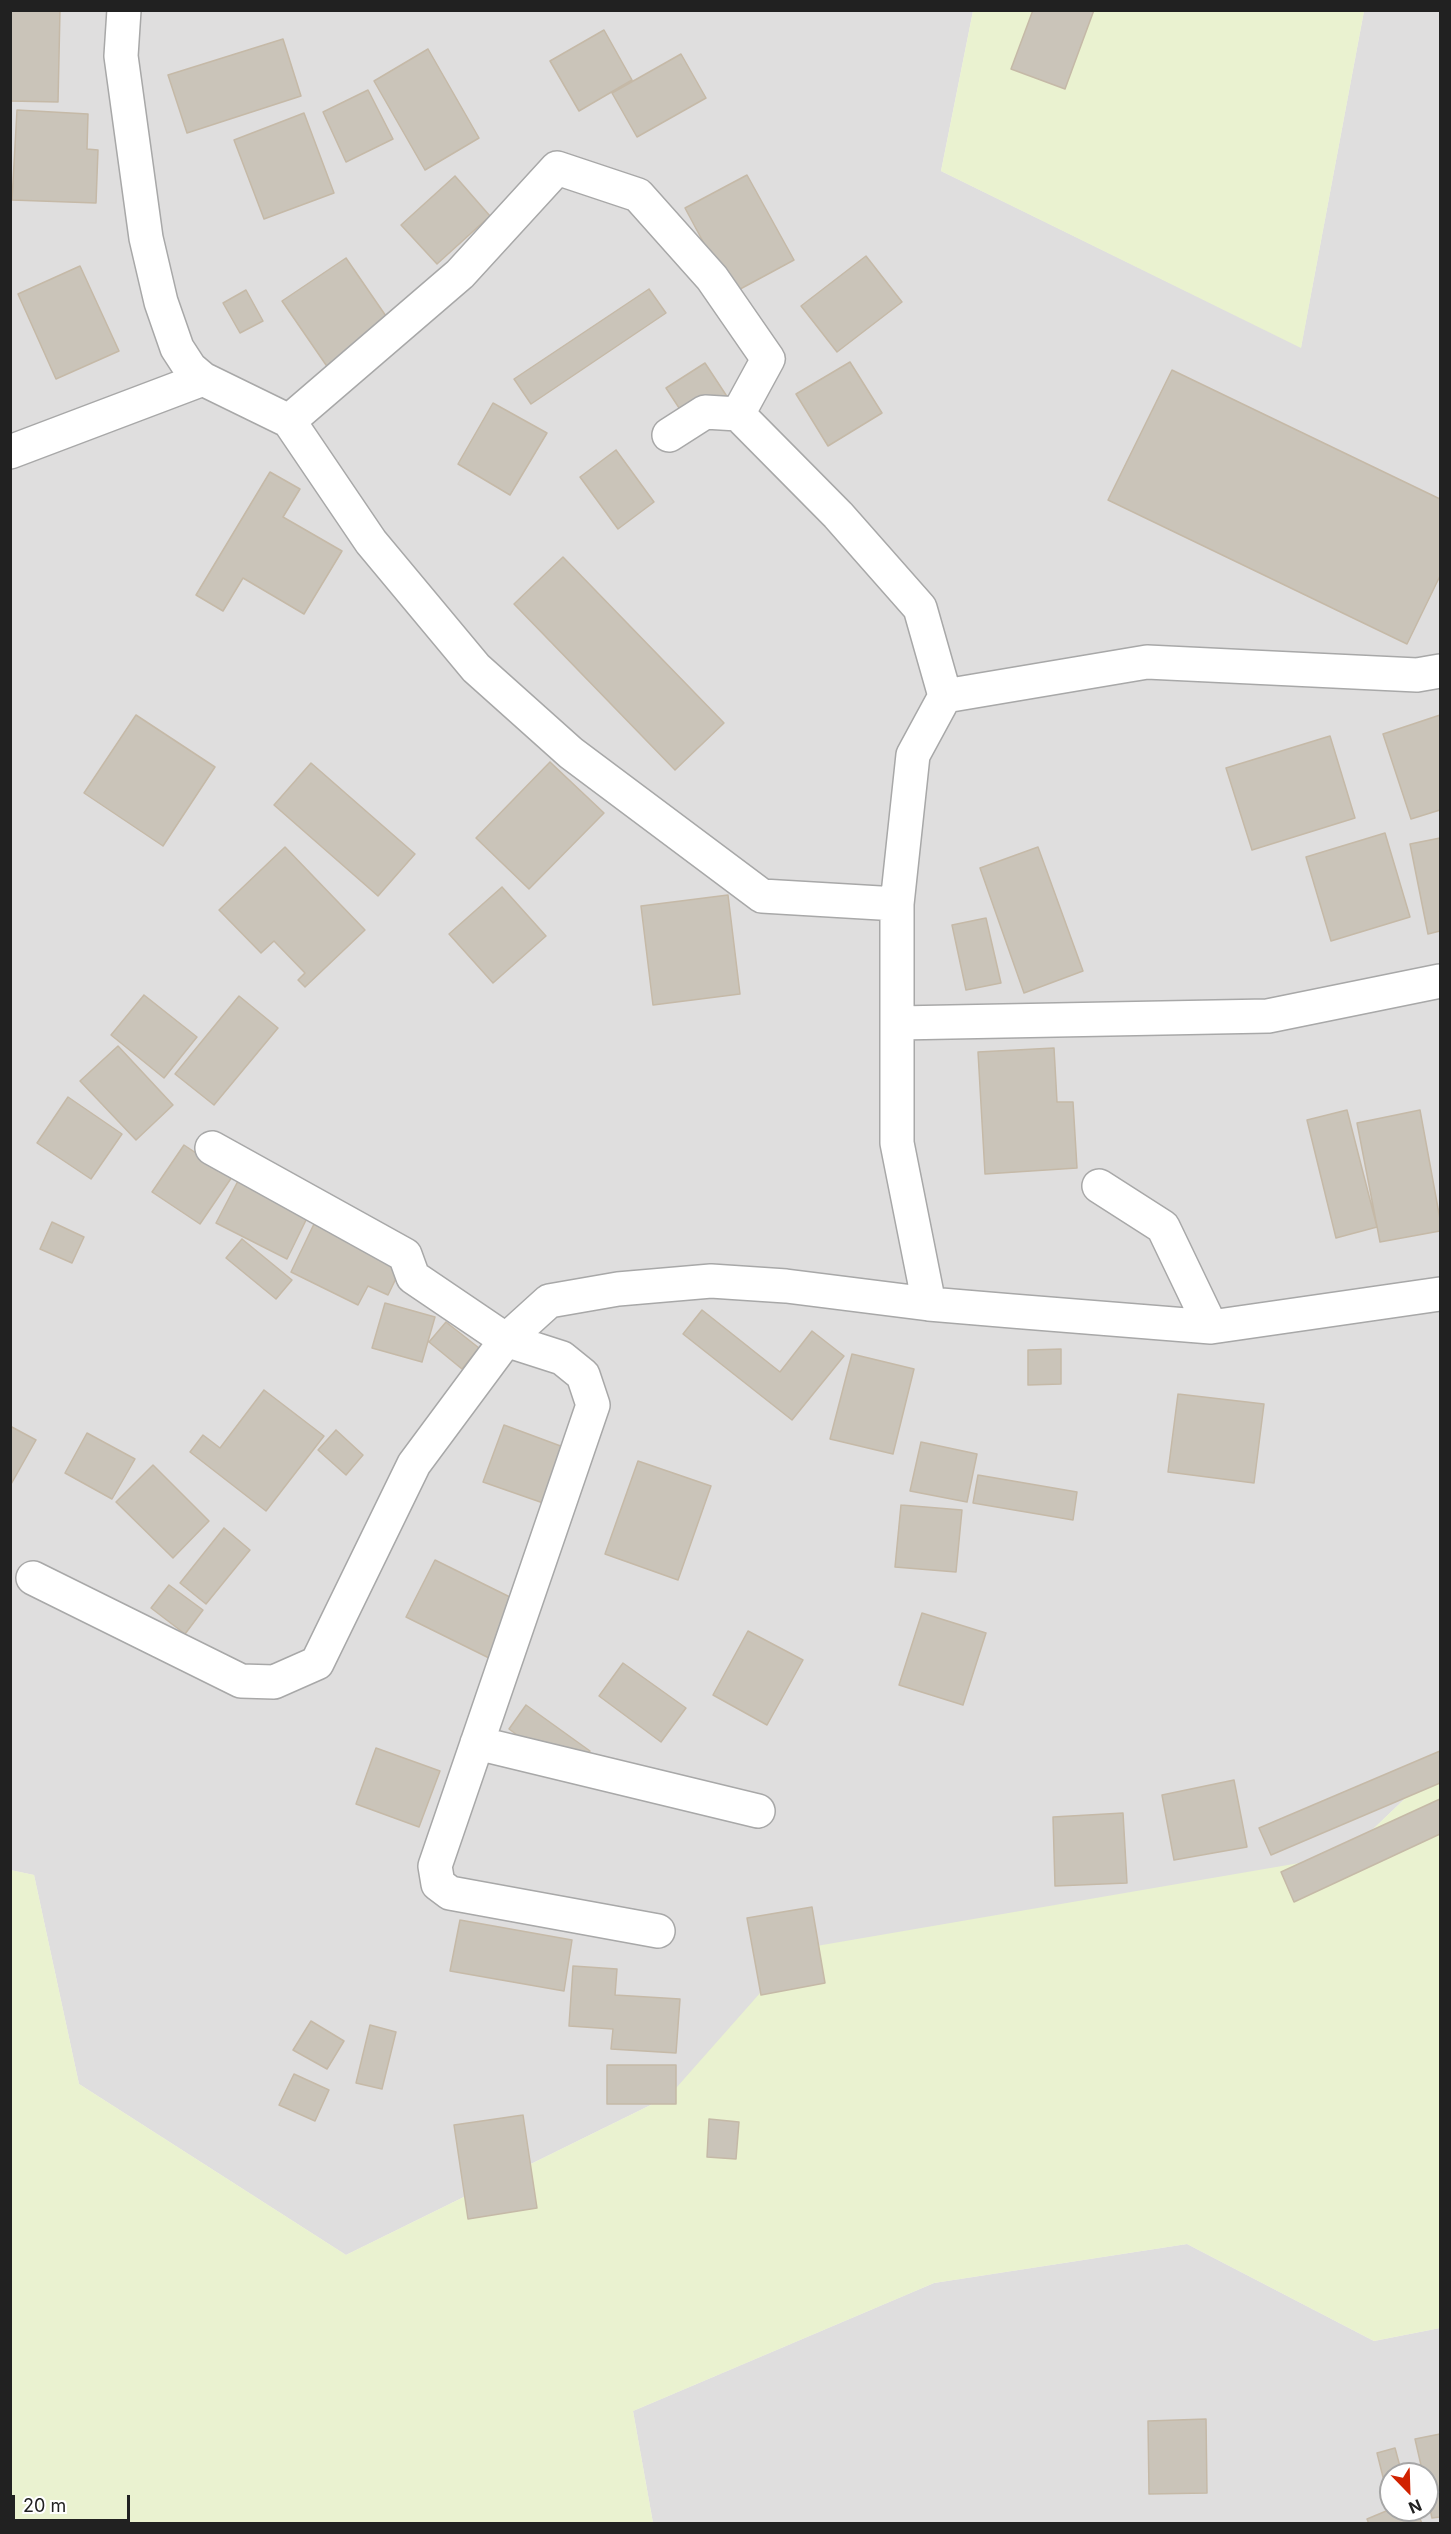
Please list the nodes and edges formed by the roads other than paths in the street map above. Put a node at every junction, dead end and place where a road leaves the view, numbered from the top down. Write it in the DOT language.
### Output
graph roads {
  1 [pos="124,10"];
  2 [pos="203,379"];
  3 [pos="738,414"];
  4 [pos="289,421"];
  5 [pos="669,435"];
  6 [pos="10,452"];
  7 [pos="1440,671"];
  8 [pos="945,696"];
  9 [pos="897,904"];
  10 [pos="1440,981"];
  11 [pos="898,1023"];
  12 [pos="212,1148"];
  13 [pos="1099,1186"];
  14 [pos="1440,1294"];
  15 [pos="929,1304"];
  16 [pos="1211,1327"];
  17 [pos="506,1340"];
  18 [pos="33,1578"];
  19 [pos="477,1743"];
  20 [pos="758,1811"];
  21 [pos="658,1931"];
  1 -- 2 [label="street"];
  2 -- 4 [label="street"];
  2 -- 6 [label="street"];
  3 -- 4 [label="street"];
  3 -- 5 [label="street"];
  3 -- 8 [label="street"];
  4 -- 9 [label="street"];
  7 -- 8 [label="street"];
  8 -- 9 [label="street"];
  9 -- 11 [label="street"];
  10 -- 11 [label="street"];
  11 -- 15 [label="street"];
  12 -- 17 [label="street"];
  13 -- 16 [label="street"];
  14 -- 16 [label="street"];
  15 -- 16 [label="street"];
  15 -- 17 [label="street"];
  17 -- 18 [label="street"];
  17 -- 19 [label="street"];
  19 -- 20 [label="street"];
  19 -- 21 [label="street"];
}
